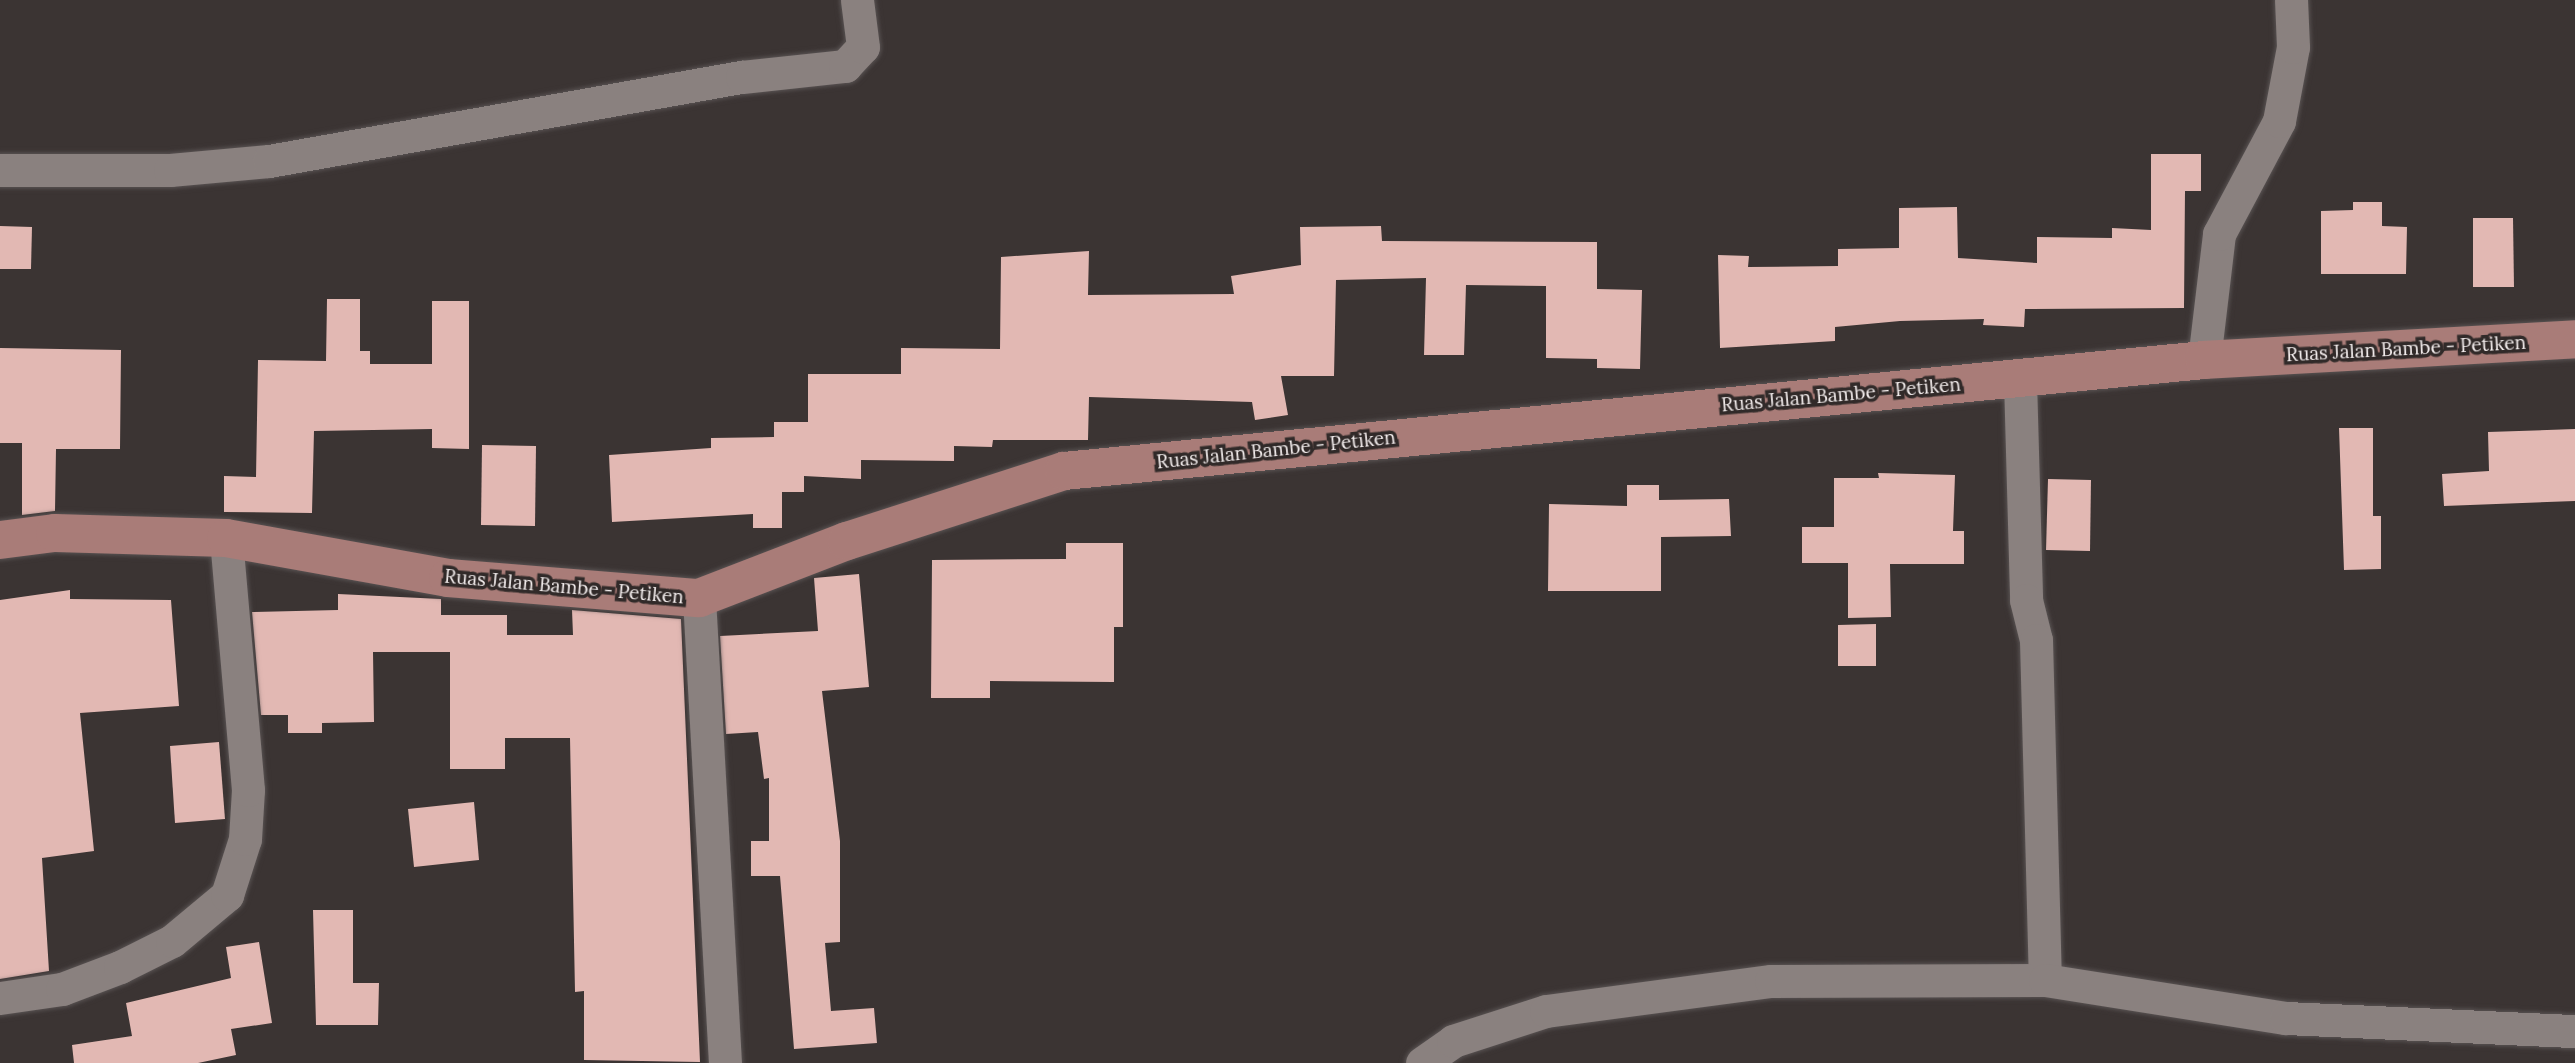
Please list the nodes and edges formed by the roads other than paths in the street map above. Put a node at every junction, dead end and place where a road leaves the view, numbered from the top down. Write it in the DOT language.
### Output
graph roads {
  1 [pos="857,0"];
  2 [pos="2291,0"];
  3 [pos="0,170"];
  4 [pos="2575,339"];
  5 [pos="2204,360"];
  6 [pos="2020,380"];
  7 [pos="226,538"];
  8 [pos="0,540"];
  9 [pos="699,598"];
  10 [pos="2045,980"];
  11 [pos="0,998"];
  12 [pos="2575,1031"];
  13 [pos="725,1063"];
  14 [pos="1422,1063"];
  1 -- 3 [label="street"];
  2 -- 5 [label="street"];
  4 -- 5 [label="main road, Ruas Jalan Bambe - Petiken"];
  5 -- 6 [label="main road, Ruas Jalan Bambe - Petiken"];
  6 -- 9 [label="main road, Ruas Jalan Bambe - Petiken"];
  6 -- 10 [label="street"];
  7 -- 8 [label="main road, Ruas Jalan Bambe - Petiken"];
  7 -- 9 [label="main road, Ruas Jalan Bambe - Petiken"];
  7 -- 11 [label="street"];
  9 -- 13 [label="street"];
  10 -- 12 [label="street"];
  10 -- 14 [label="street"];
}
